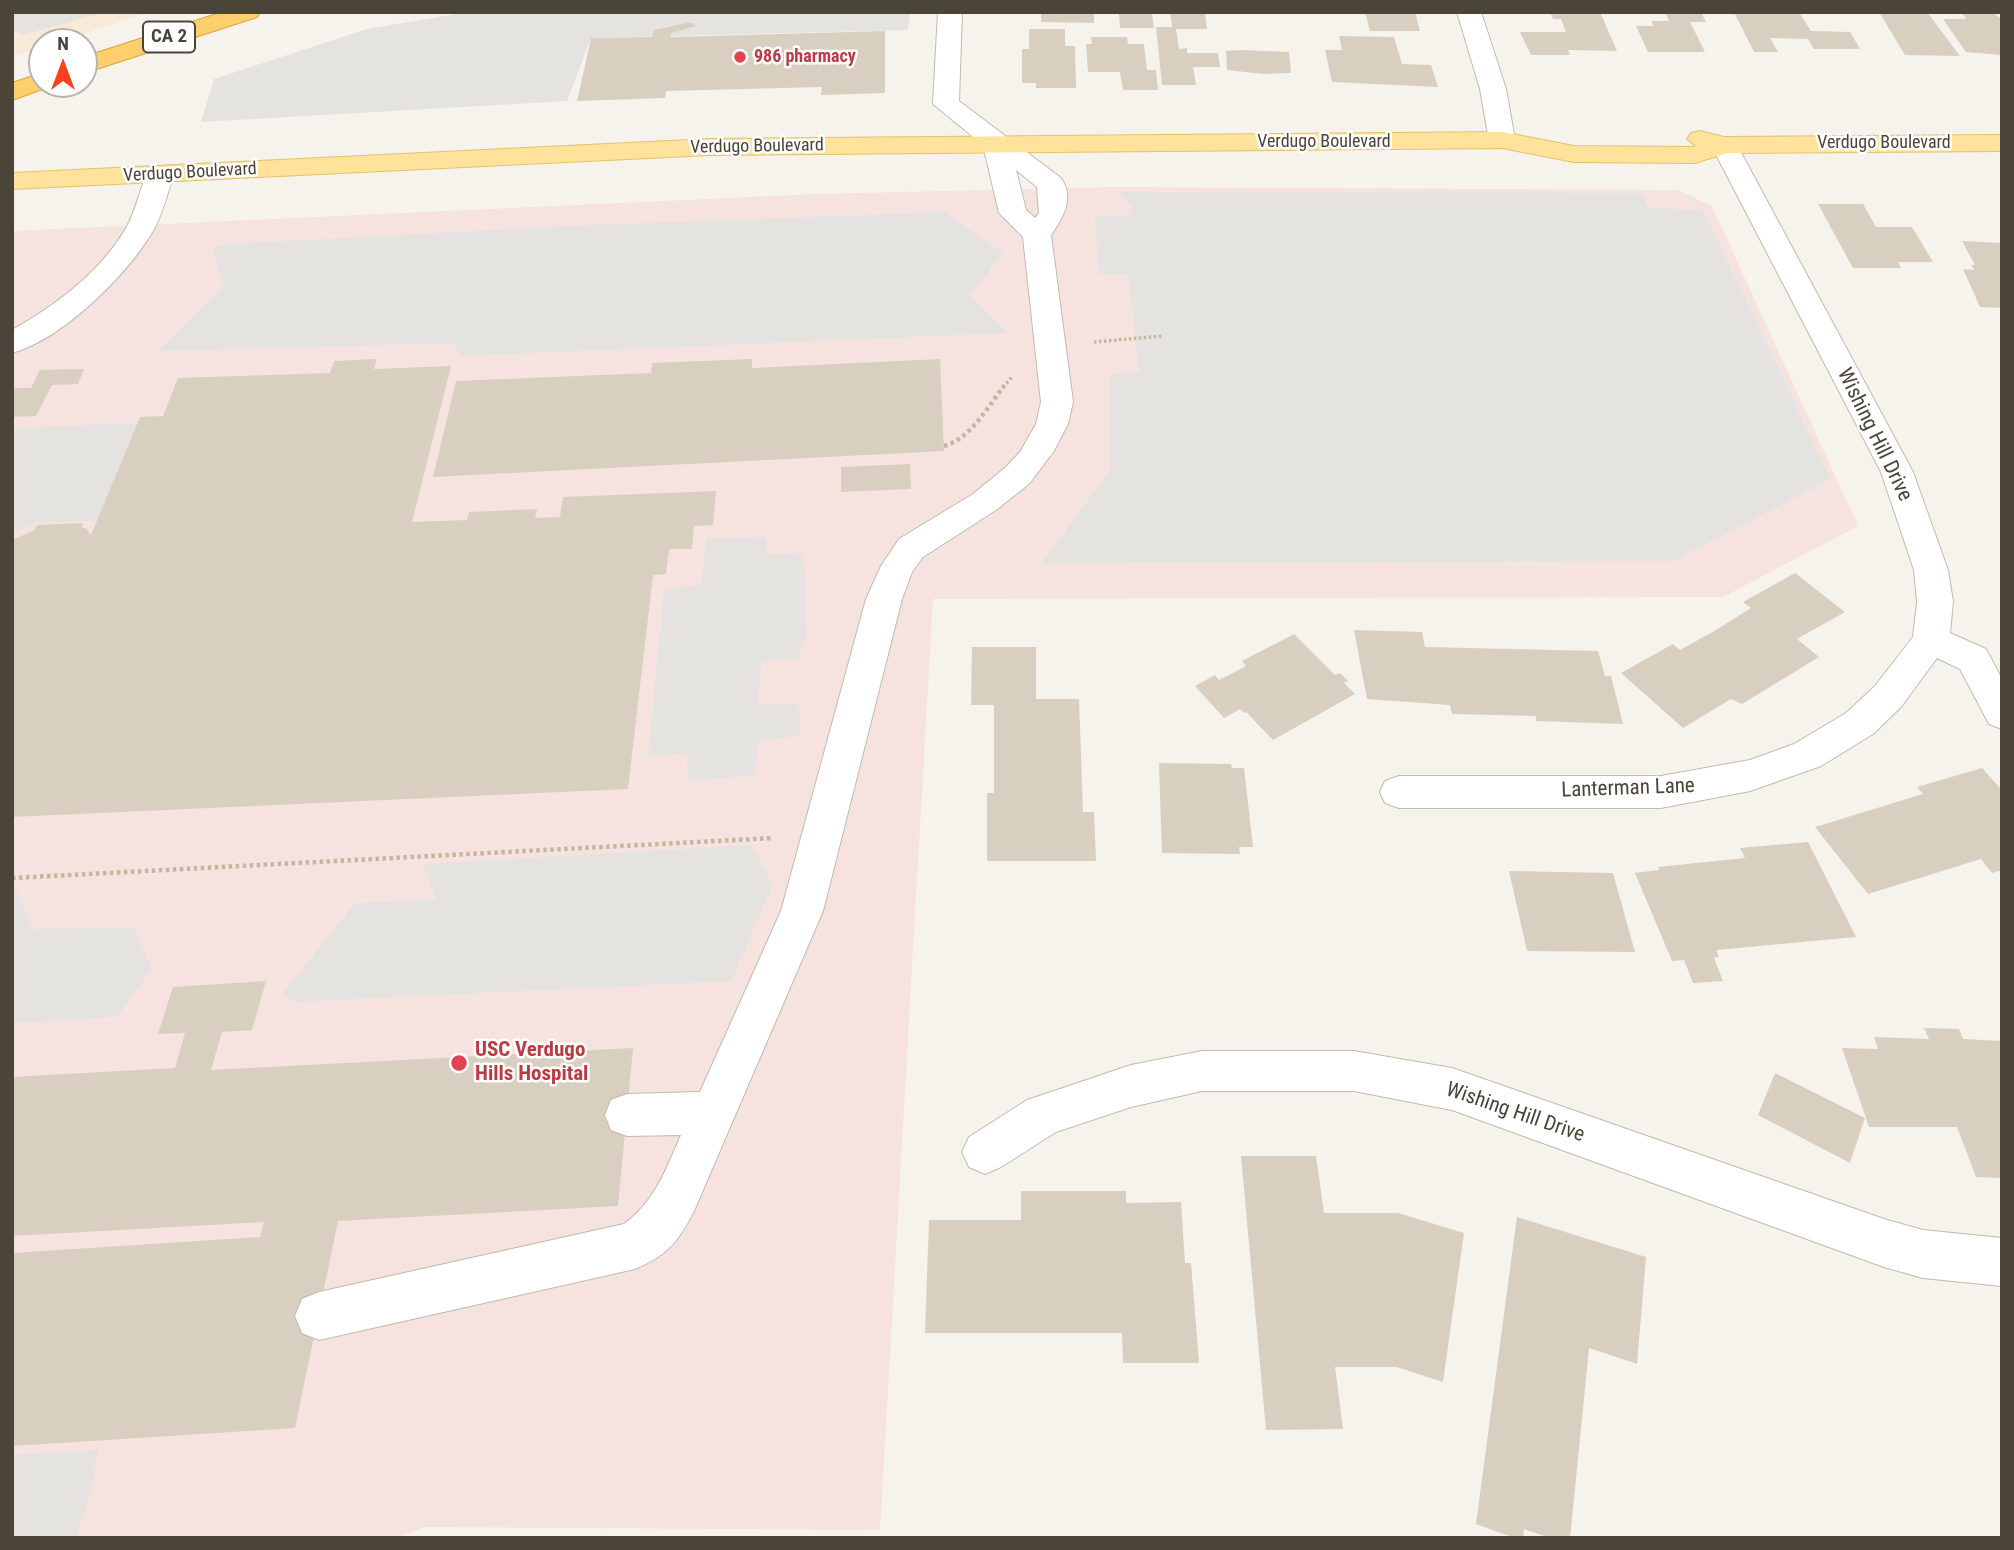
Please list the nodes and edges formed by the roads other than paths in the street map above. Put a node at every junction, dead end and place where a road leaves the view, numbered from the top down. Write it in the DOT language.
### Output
graph roads {
  1 [pos="248,12"];
  2 [pos="950,12"];
  3 [pos="1469,12"];
  4 [pos="98,60"];
  5 [pos="1607,129"];
  6 [pos="1661,129"];
  7 [pos="1502,140"];
  8 [pos="2002,143"];
  9 [pos="996,144"];
  10 [pos="1724,145"];
  11 [pos="160,174"];
  12 [pos="12,181"];
  13 [pos="1037,235"];
  14 [pos="12,343"];
  15 [pos="1931,640"];
  16 [pos="2002,714"];
  17 [pos="1399,792"];
  18 [pos="713,1113"];
  19 [pos="627,1115"];
  20 [pos="985,1152"];
  21 [pos="2002,1262"];
  22 [pos="319,1316"];
  1 -- 4 [label="highway, CA 2"];
  2 -- 9 [label="street"];
  3 -- 7 [label="street"];
  5 -- 7 [label="main road, Verdugo Boulevard"];
  6 -- 10 [label="main road, Verdugo Boulevard"];
  7 -- 9 [label="main road, Verdugo Boulevard"];
  7 -- 10 [label="main road, Verdugo Boulevard"];
  8 -- 10 [label="main road, Verdugo Boulevard"];
  9 -- 11 [label="main road, Verdugo Boulevard"];
  9 -- 13 [label="street"];
  9 -- 13 [label="street"];
  10 -- 15 [label="street, Wishing Hill Drive"];
  11 -- 12 [label="main road, Verdugo Boulevard"];
  11 -- 14 [label="street"];
  13 -- 18 [label="street"];
  15 -- 16 [label="street"];
  15 -- 17 [label="street, Lanterman Lane"];
  18 -- 19 [label="street"];
  18 -- 22 [label="street"];
  20 -- 21 [label="street, Wishing Hill Drive"];
}
